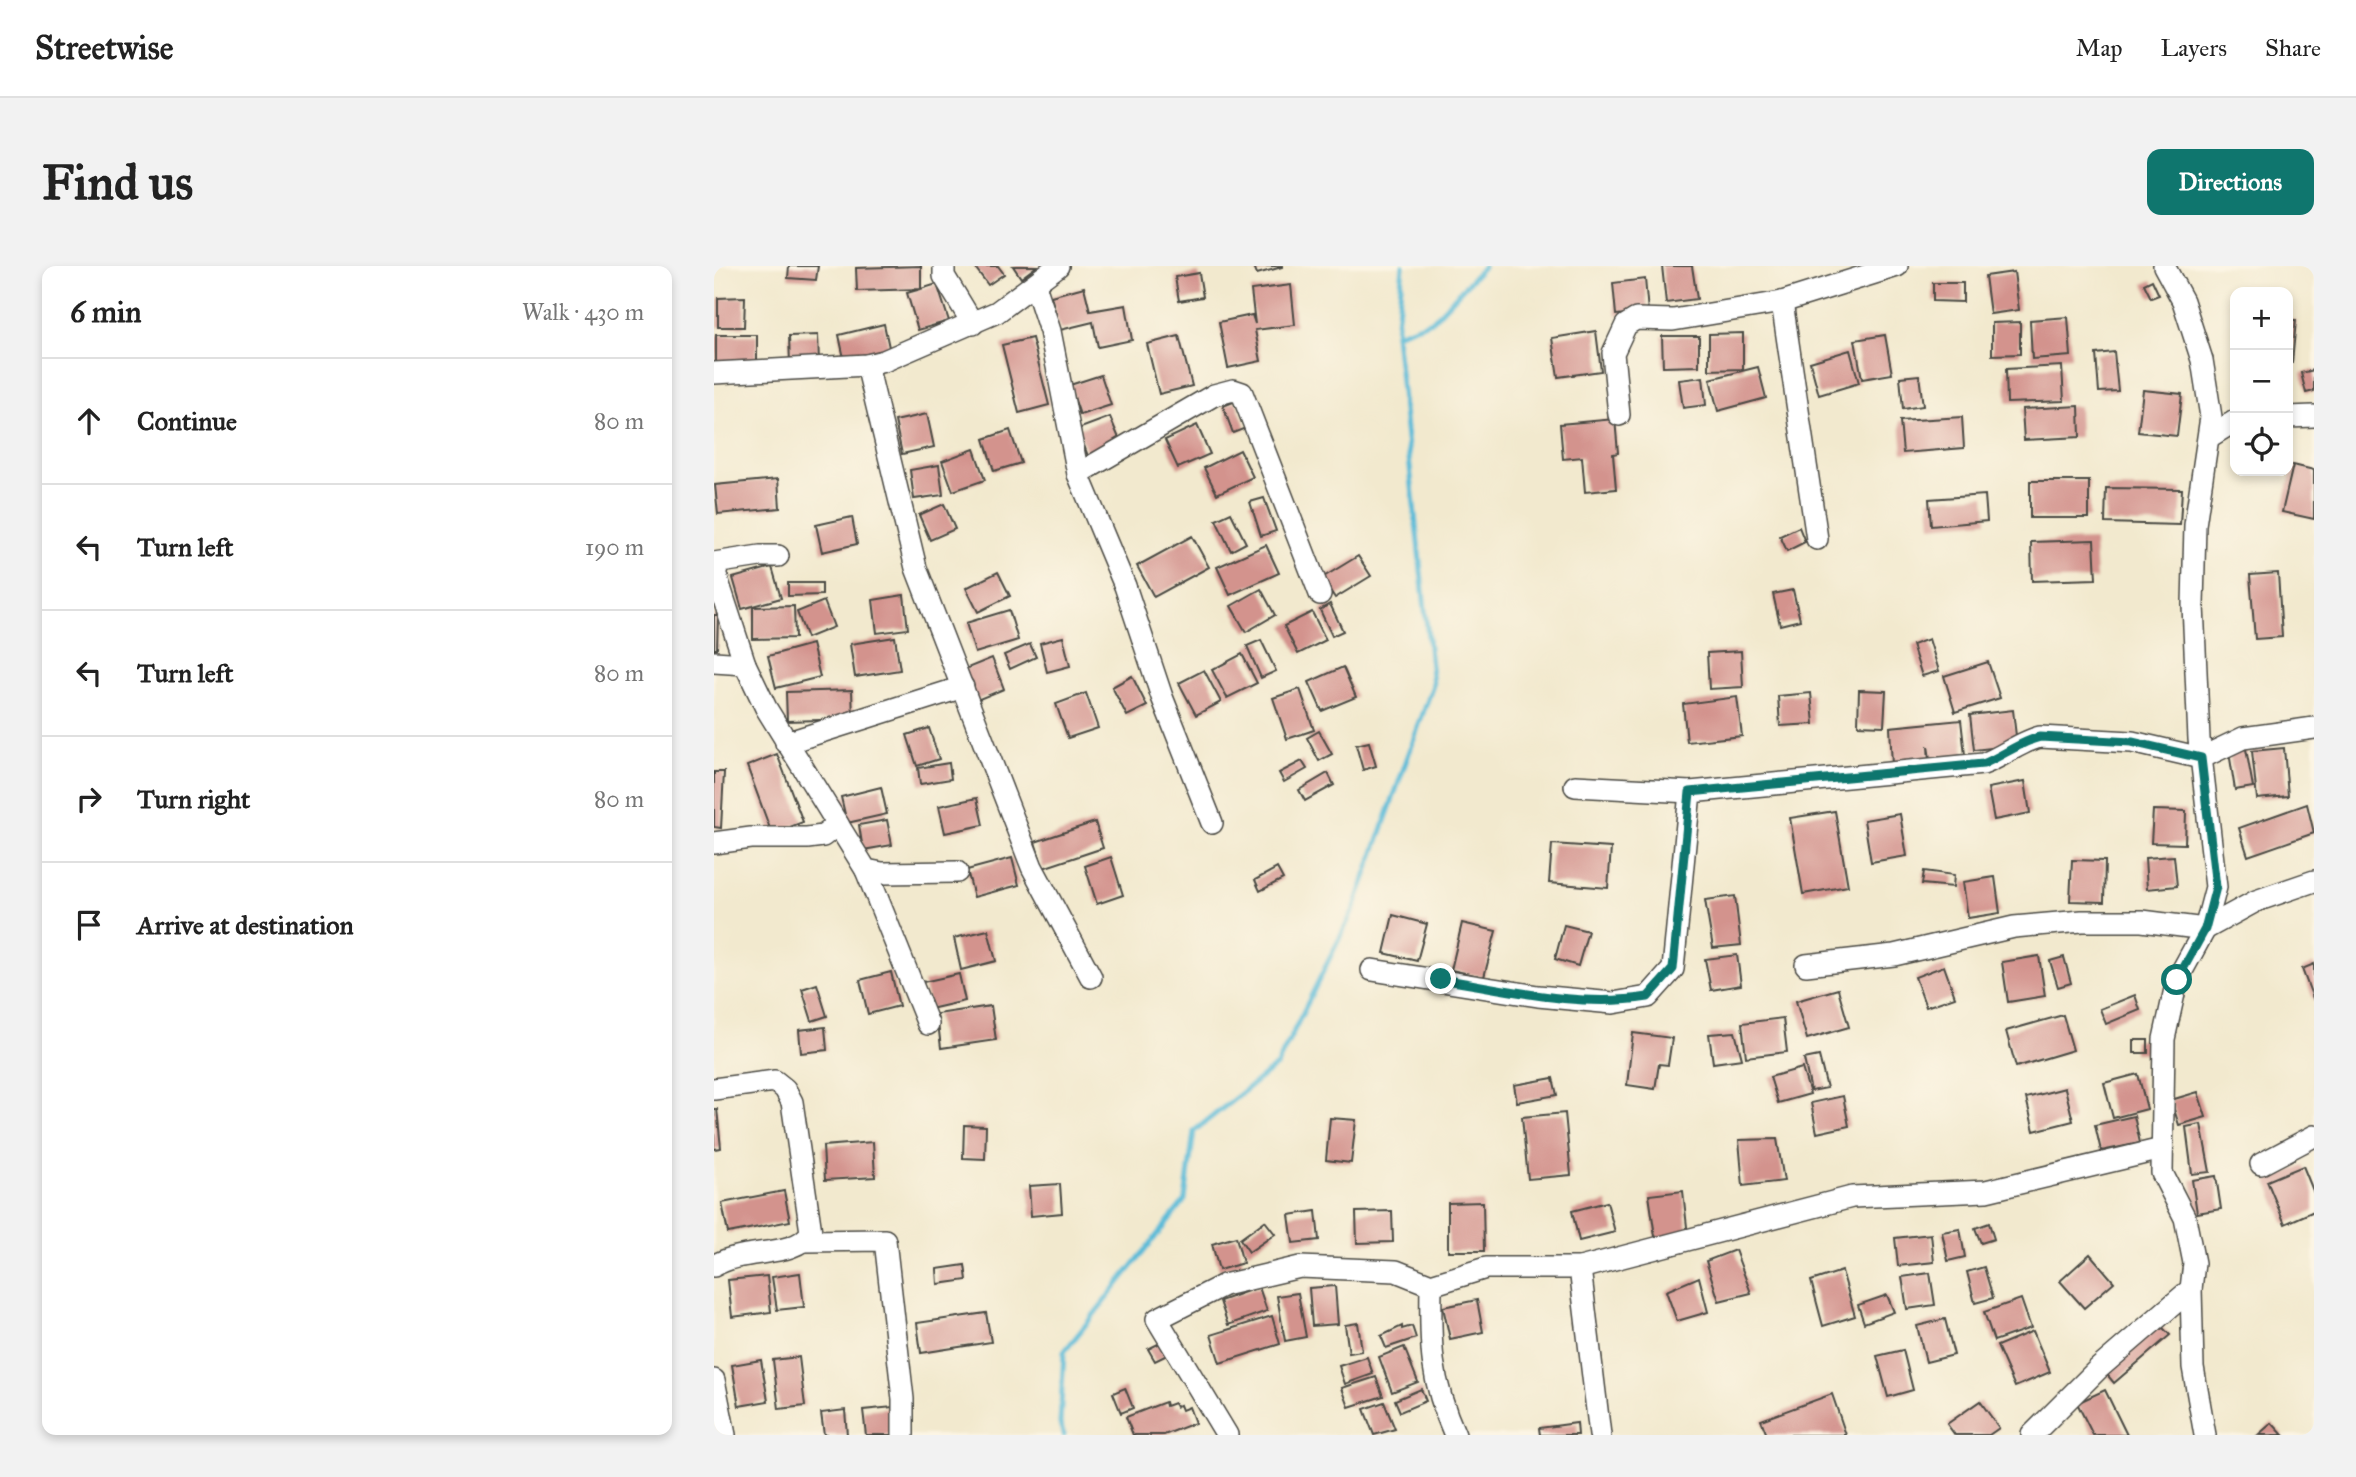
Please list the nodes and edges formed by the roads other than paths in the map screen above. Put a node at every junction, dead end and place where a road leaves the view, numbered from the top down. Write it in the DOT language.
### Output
graph roads {
  1 [pos="944,266"];
  2 [pos="1058,266"];
  3 [pos="1897,266"];
  4 [pos="2164,266"];
  5 [pos="1035,285"];
  6 [pos="1782,302"];
  7 [pos="973,324"];
  8 [pos="867,365"];
  9 [pos="714,373"];
  10 [pos="1619,415"];
  11 [pos="2314,416"];
  12 [pos="2293,417"];
  13 [pos="2230,424"];
  14 [pos="2209,437"];
  15 [pos="1078,474"];
  16 [pos="1816,538"];
  17 [pos="778,556"];
  18 [pos="714,563"];
  19 [pos="714,569"];
  20 [pos="1320,594"];
  21 [pos="714,662"];
  22 [pos="745,664"];
  23 [pos="963,687"];
  24 [pos="2314,728"];
  25 [pos="786,743"];
  26 [pos="2201,758"];
  27 [pos="1575,786"];
  28 [pos="1690,792"];
  29 [pos="1212,823"];
  30 [pos="838,824"];
  31 [pos="714,843"];
  32 [pos="866,870"];
  33 [pos="957,872"];
  34 [pos="2314,881"];
  35 [pos="2205,929"];
  36 [pos="1806,965"];
  37 [pos="1373,970"];
  38 [pos="1091,977"];
  39 [pos="928,1024"];
  40 [pos="714,1089"];
  41 [pos="2314,1136"];
  42 [pos="2162,1149"];
  43 [pos="2261,1164"];
  44 [pos="805,1241"];
  45 [pos="714,1266"];
  46 [pos="1580,1268"];
  47 [pos="1431,1285"];
  48 [pos="2191,1289"];
  49 [pos="714,1380"];
  50 [pos="725,1435"];
  51 [pos="903,1435"];
  52 [pos="1227,1435"];
  53 [pos="1455,1435"];
  54 [pos="1600,1435"];
  55 [pos="2032,1435"];
  56 [pos="2205,1435"];
  1 -- 7 [label="street"];
  2 -- 5 [label="street"];
  3 -- 6 [label="street"];
  4 -- 14 [label="street"];
  5 -- 7 [label="street"];
  5 -- 15 [label="street"];
  6 -- 10 [label="street"];
  6 -- 16 [label="street"];
  7 -- 8 [label="street"];
  8 -- 9 [label="street"];
  8 -- 23 [label="street"];
  11 -- 12 [label="street"];
  13 -- 14 [label="street"];
  14 -- 26 [label="street"];
  15 -- 20 [label="street"];
  15 -- 29 [label="street"];
  17 -- 18 [label="street"];
  19 -- 22 [label="street"];
  21 -- 22 [label="street"];
  22 -- 25 [label="street"];
  23 -- 25 [label="street"];
  23 -- 38 [label="street"];
  24 -- 26 [label="street"];
  25 -- 30 [label="street"];
  26 -- 28 [label="street"];
  26 -- 35 [label="street"];
  27 -- 28 [label="street"];
  28 -- 37 [label="street"];
  30 -- 31 [label="street"];
  30 -- 32 [label="street"];
  32 -- 33 [label="street"];
  32 -- 39 [label="street"];
  34 -- 35 [label="street"];
  35 -- 36 [label="street"];
  35 -- 42 [label="street"];
  40 -- 44 [label="street"];
  41 -- 43 [label="street"];
  42 -- 46 [label="street"];
  42 -- 48 [label="street"];
  44 -- 45 [label="street"];
  44 -- 51 [label="street"];
  46 -- 47 [label="street"];
  46 -- 54 [label="street"];
  47 -- 52 [label="street"];
  47 -- 53 [label="street"];
  48 -- 55 [label="street"];
  48 -- 56 [label="street"];
  49 -- 50 [label="street"];
}
